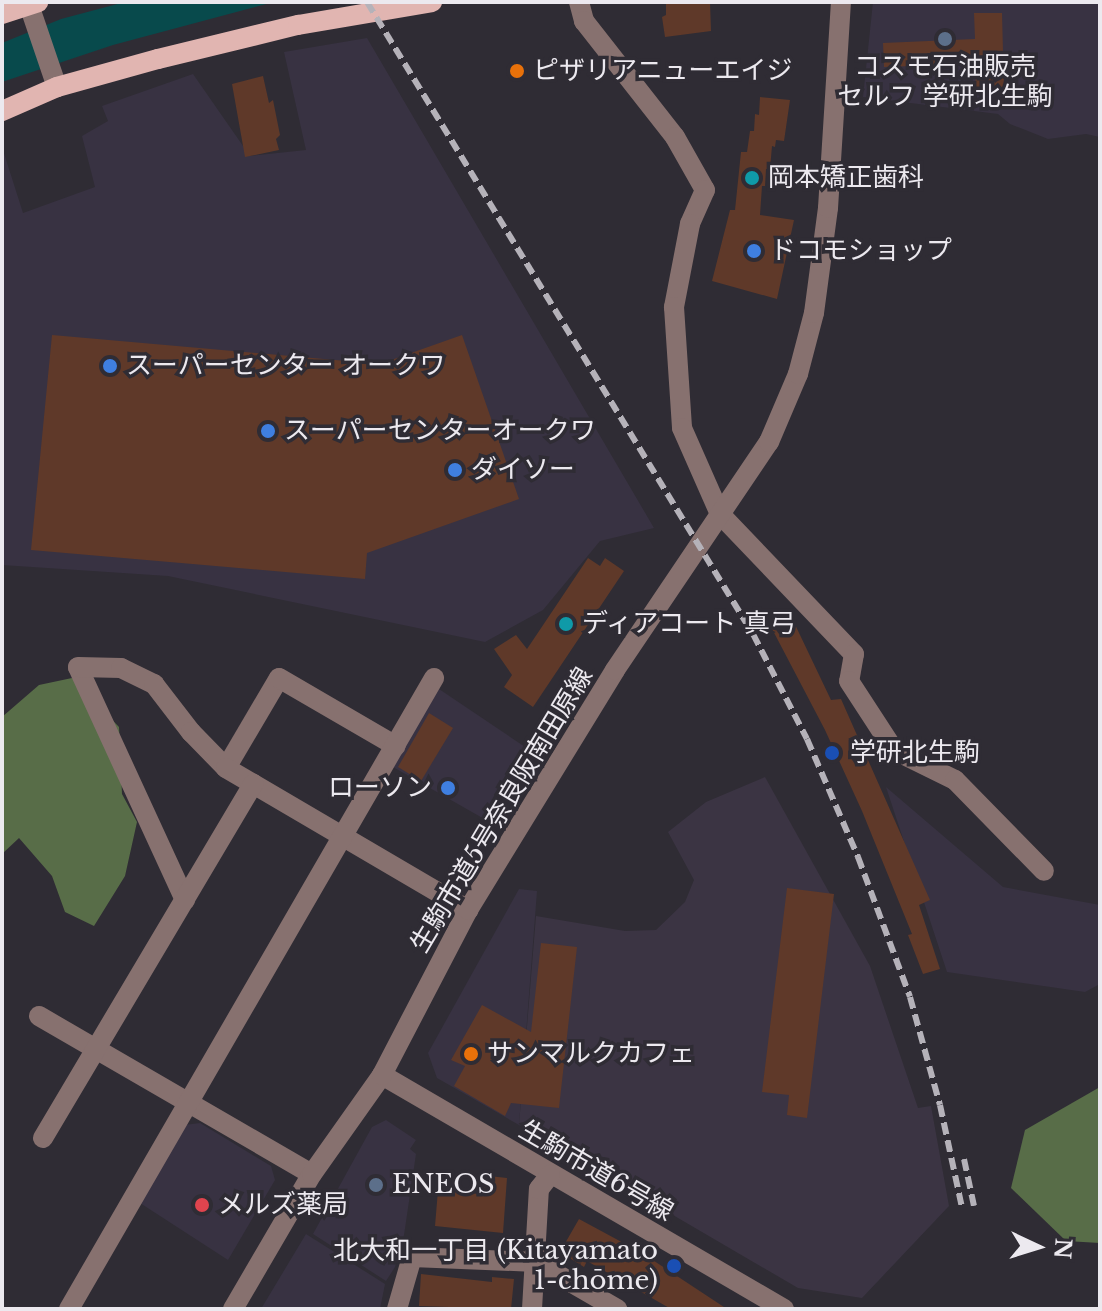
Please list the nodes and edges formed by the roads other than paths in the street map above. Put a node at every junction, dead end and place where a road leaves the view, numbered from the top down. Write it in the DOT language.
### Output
graph roads {
  1 [pos="432,2"];
  2 [pos="579,2"];
  3 [pos="841,2"];
  4 [pos="32,3"];
  5 [pos="365,7"];
  6 [pos="2,14"];
  7 [pos="57,87"];
  8 [pos="2,111"];
  9 [pos="720,514"];
  10 [pos="434,678"];
  11 [pos="396,746"];
  12 [pos="226,768"];
  13 [pos="253,784"];
  14 [pos="341,836"];
  15 [pos="1044,871"];
  16 [pos="185,900"];
  17 [pos="468,910"];
  18 [pos="39,1016"];
  19 [pos="97,1051"];
  20 [pos="382,1075"];
  21 [pos="186,1104"];
  22 [pos="43,1138"];
  23 [pos="312,1174"];
  24 [pos="550,1175"];
  25 [pos="536,1262"];
  26 [pos="69,1309"];
  27 [pos="233,1309"];
  28 [pos="397,1309"];
  29 [pos="532,1309"];
  30 [pos="617,1309"];
  31 [pos="784,1309"];
  1 -- 5 [label="main road"];
  2 -- 9 [label="street"];
  3 -- 9 [label="street, 生駒市道5号奈良阪南田原線"];
  4 -- 6 [label="main road"];
  4 -- 7 [label="street"];
  5 -- 7 [label="main road"];
  7 -- 8 [label="main road"];
  9 -- 15 [label="street"];
  9 -- 17 [label="street, 生駒市道5号奈良阪南田原線"];
  10 -- 11 [label="street"];
  11 -- 12 [label="street"];
  11 -- 14 [label="street"];
  12 -- 13 [label="street"];
  12 -- 16 [label="street"];
  13 -- 14 [label="street"];
  13 -- 16 [label="street"];
  14 -- 17 [label="street"];
  14 -- 21 [label="street"];
  16 -- 19 [label="street"];
  17 -- 20 [label="street, 生駒市道5号奈良阪南田原線"];
  18 -- 19 [label="street"];
  19 -- 21 [label="street"];
  19 -- 22 [label="street"];
  20 -- 23 [label="street, 生駒市道5号奈良阪南田原線"];
  20 -- 24 [label="street, 生駒市道6号線"];
  21 -- 23 [label="street"];
  21 -- 26 [label="street"];
  23 -- 27 [label="street, 生駒市道5号奈良阪南田原線"];
  24 -- 25 [label="street"];
  24 -- 31 [label="street, 生駒市道6号線"];
  25 -- 28 [label="street"];
  25 -- 29 [label="street"];
  25 -- 30 [label="street"];
}
